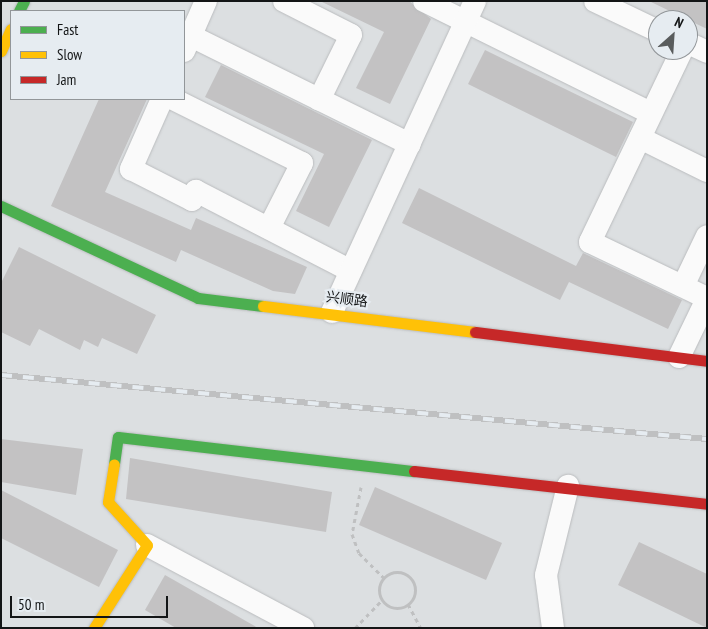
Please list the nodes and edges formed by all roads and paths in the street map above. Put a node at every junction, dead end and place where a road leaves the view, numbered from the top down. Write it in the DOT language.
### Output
graph roads {
  1 [pos="206,1"];
  2 [pos="284,1"];
  3 [pos="424,1"];
  4 [pos="475,1"];
  5 [pos="595,1"];
  6 [pos="465,22"];
  7 [pos="648,26"];
  8 [pos="10,31"];
  9 [pos="187,44"];
  10 [pos="1,51"];
  11 [pos="677,60"];
  12 [pos="162,100"];
  13 [pos="175,100"];
  14 [pos="319,100"];
  15 [pos="651,113"];
  16 [pos="640,138"];
  17 [pos="410,144"];
  18 [pos="707,171"];
  19 [pos="1,206"];
  20 [pos="269,228"];
  21 [pos="707,236"];
  22 [pos="351,271"];
  23 [pos="683,286"];
  24 [pos="707,299"];
  25 [pos="332,312"];
  26 [pos="679,357"];
  27 [pos="707,361"];
  28 [pos="365,464"];
  29 [pos="568,486"];
  30 [pos="707,504"];
  31 [pos="147,545"];
  32 [pos="384,578"];
  33 [pos="382,600"];
  34 [pos="408,604"];
  35 [pos="94,628"];
  36 [pos="303,628"];
  37 [pos="355,628"];
  38 [pos="421,628"];
  39 [pos="552,628"];
  1 -- 9 [label="street"];
  2 -- 14 [label="street"];
  3 -- 6 [label="street"];
  4 -- 6 [label="street"];
  5 -- 7 [label="street"];
  6 -- 15 [label="street"];
  6 -- 17 [label="street"];
  8 -- 10 [label="street"];
  9 -- 14 [label="street"];
  11 -- 15 [label="street"];
  12 -- 20 [label="street"];
  13 -- 20 [label="street"];
  14 -- 17 [label="street"];
  15 -- 16 [label="street"];
  16 -- 18 [label="street"];
  16 -- 23 [label="street"];
  17 -- 22 [label="street"];
  19 -- 25 [label="street, 兴顺路"];
  20 -- 22 [label="street"];
  21 -- 23 [label="street"];
  22 -- 25 [label="street"];
  23 -- 24 [label="street"];
  24 -- 26 [label="street"];
  25 -- 26 [label="street, 兴顺路"];
  26 -- 27 [label="street, 兴顺路"];
  28 -- 29 [label="street"];
  28 -- 31 [label="street"];
  28 -- 32 [label="path"];
  29 -- 30 [label="street"];
  29 -- 39 [label="street"];
  31 -- 35 [label="street"];
  31 -- 36 [label="street"];
  32 -- 33 [label="path"];
  32 -- 34 [label="path"];
  33 -- 34 [label="path"];
  33 -- 37 [label="path"];
  34 -- 38 [label="path"];
}
